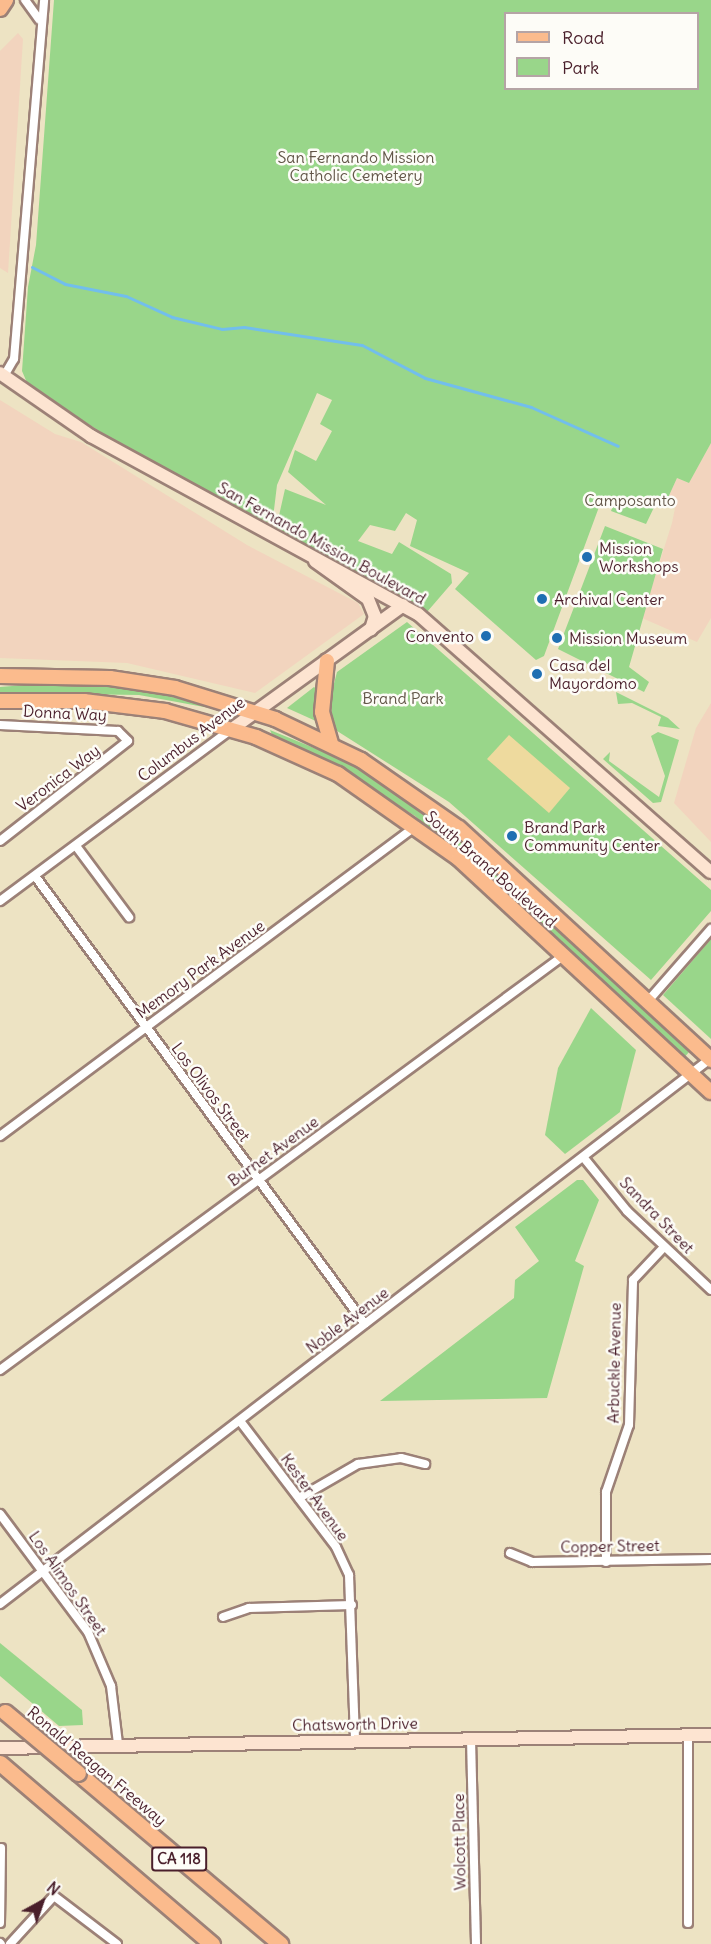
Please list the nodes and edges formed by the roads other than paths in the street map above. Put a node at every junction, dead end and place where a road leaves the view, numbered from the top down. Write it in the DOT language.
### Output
graph roads {
  1 [pos="6,0"];
  2 [pos="25,0"];
  3 [pos="44,0"];
  4 [pos="0,9"];
  5 [pos="39,19"];
  6 [pos="2,374"];
  7 [pos="308,554"];
  8 [pos="403,605"];
  9 [pos="370,629"];
  10 [pos="327,660"];
  11 [pos="0,676"];
  12 [pos="0,701"];
  13 [pos="255,712"];
  14 [pos="0,725"];
  15 [pos="232,729"];
  16 [pos="127,736"];
  17 [pos="331,744"];
  18 [pos="417,825"];
  19 [pos="0,841"];
  20 [pos="76,846"];
  21 [pos="711,872"];
  22 [pos="34,876"];
  23 [pos="0,902"];
  24 [pos="129,917"];
  25 [pos="711,929"];
  26 [pos="563,956"];
  27 [pos="648,1001"];
  28 [pos="145,1029"];
  29 [pos="711,1059"];
  30 [pos="692,1075"];
  31 [pos="711,1092"];
  32 [pos="0,1136"];
  33 [pos="584,1158"];
  34 [pos="258,1181"];
  35 [pos="664,1247"];
  36 [pos="711,1290"];
  37 [pos="365,1324"];
  38 [pos="0,1370"];
  39 [pos="240,1421"];
  40 [pos="424,1464"];
  41 [pos="299,1498"];
  42 [pos="0,1514"];
  43 [pos="510,1553"];
  44 [pos="711,1559"];
  45 [pos="606,1562"];
  46 [pos="43,1572"];
  47 [pos="0,1604"];
  48 [pos="352,1605"];
  49 [pos="223,1617"];
  50 [pos="3,1710"];
  51 [pos="711,1735"];
  52 [pos="688,1736"];
  53 [pos="471,1738"];
  54 [pos="355,1741"];
  55 [pos="118,1744"];
  56 [pos="0,1748"];
  57 [pos="1,1763"];
  58 [pos="1,1848"];
  59 [pos="0,1923"];
  60 [pos="688,1923"];
  61 [pos="10,1944"];
  62 [pos="117,1944"];
  63 [pos="212,1944"];
  64 [pos="280,1944"];
  65 [pos="476,1944"];
  1 -- 4 [label="main road"];
  2 -- 5 [label="street"];
  3 -- 5 [label="street"];
  5 -- 6 [label="street"];
  6 -- 7 [label="main road, San Fernando Mission Boulevard"];
  7 -- 8 [label="main road, San Fernando Mission Boulevard"];
  7 -- 9 [label="main road"];
  8 -- 9 [label="main road, Columbus Avenue"];
  8 -- 21 [label="main road, San Fernando Mission Boulevard"];
  9 -- 10 [label="main road, Columbus Avenue"];
  10 -- 13 [label="main road, Columbus Avenue"];
  10 -- 17 [label="main road"];
  11 -- 13 [label="main road, South Brand Boulevard"];
  12 -- 15 [label="main road, South Brand Boulevard"];
  13 -- 15 [label="main road, Columbus Avenue"];
  13 -- 17 [label="main road, South Brand Boulevard"];
  14 -- 16 [label="street, Donna Way"];
  15 -- 18 [label="main road, South Brand Boulevard"];
  15 -- 20 [label="street, Columbus Avenue"];
  16 -- 19 [label="street, Veronica Way"];
  17 -- 27 [label="main road, South Brand Boulevard"];
  18 -- 26 [label="main road, South Brand Boulevard"];
  18 -- 28 [label="street, Memory Park Avenue"];
  20 -- 22 [label="street, Columbus Avenue"];
  20 -- 24 [label="street"];
  22 -- 23 [label="street, Columbus Avenue"];
  22 -- 28 [label="street, Los Olivos Street"];
  25 -- 27 [label="street"];
  26 -- 30 [label="main road, South Brand Boulevard"];
  26 -- 34 [label="street, Burnet Avenue"];
  27 -- 29 [label="main road, South Brand Boulevard"];
  28 -- 32 [label="street, Memory Park Avenue"];
  28 -- 34 [label="street, Los Olivos Street"];
  29 -- 30 [label="street, Noble Avenue"];
  30 -- 31 [label="main road, South Brand Boulevard"];
  30 -- 33 [label="street, Noble Avenue"];
  33 -- 35 [label="street, Sandra Street"];
  33 -- 37 [label="street, Noble Avenue"];
  34 -- 37 [label="street, Los Olivos Street"];
  34 -- 38 [label="street, Burnet Avenue"];
  35 -- 36 [label="street, Sandra Street"];
  35 -- 45 [label="street, Arbuckle Avenue"];
  37 -- 39 [label="street, Noble Avenue"];
  39 -- 41 [label="street, Kester Avenue"];
  39 -- 46 [label="street, Noble Avenue"];
  40 -- 41 [label="street"];
  41 -- 48 [label="street, Kester Avenue"];
  42 -- 46 [label="street, Los Alimos Street"];
  43 -- 45 [label="street, Copper Street"];
  44 -- 45 [label="street, Copper Street"];
  46 -- 47 [label="street, Noble Avenue"];
  46 -- 55 [label="street, Los Alimos Street"];
  48 -- 49 [label="street"];
  48 -- 54 [label="street, Kester Avenue"];
  50 -- 64 [label="highway, Ronald Reagan Freeway / CA 118, bridge"];
  51 -- 52 [label="main road, Chatsworth Drive"];
  52 -- 53 [label="main road, Chatsworth Drive"];
  52 -- 60 [label="street"];
  53 -- 54 [label="main road, Chatsworth Drive"];
  53 -- 65 [label="street, Wolcott Place"];
  54 -- 55 [label="main road, Chatsworth Drive"];
  55 -- 56 [label="main road, Chatsworth Drive"];
  57 -- 63 [label="highway, CA 118"];
  58 -- 59 [label="street"];
  61 -- 62 [label="street"];
}
